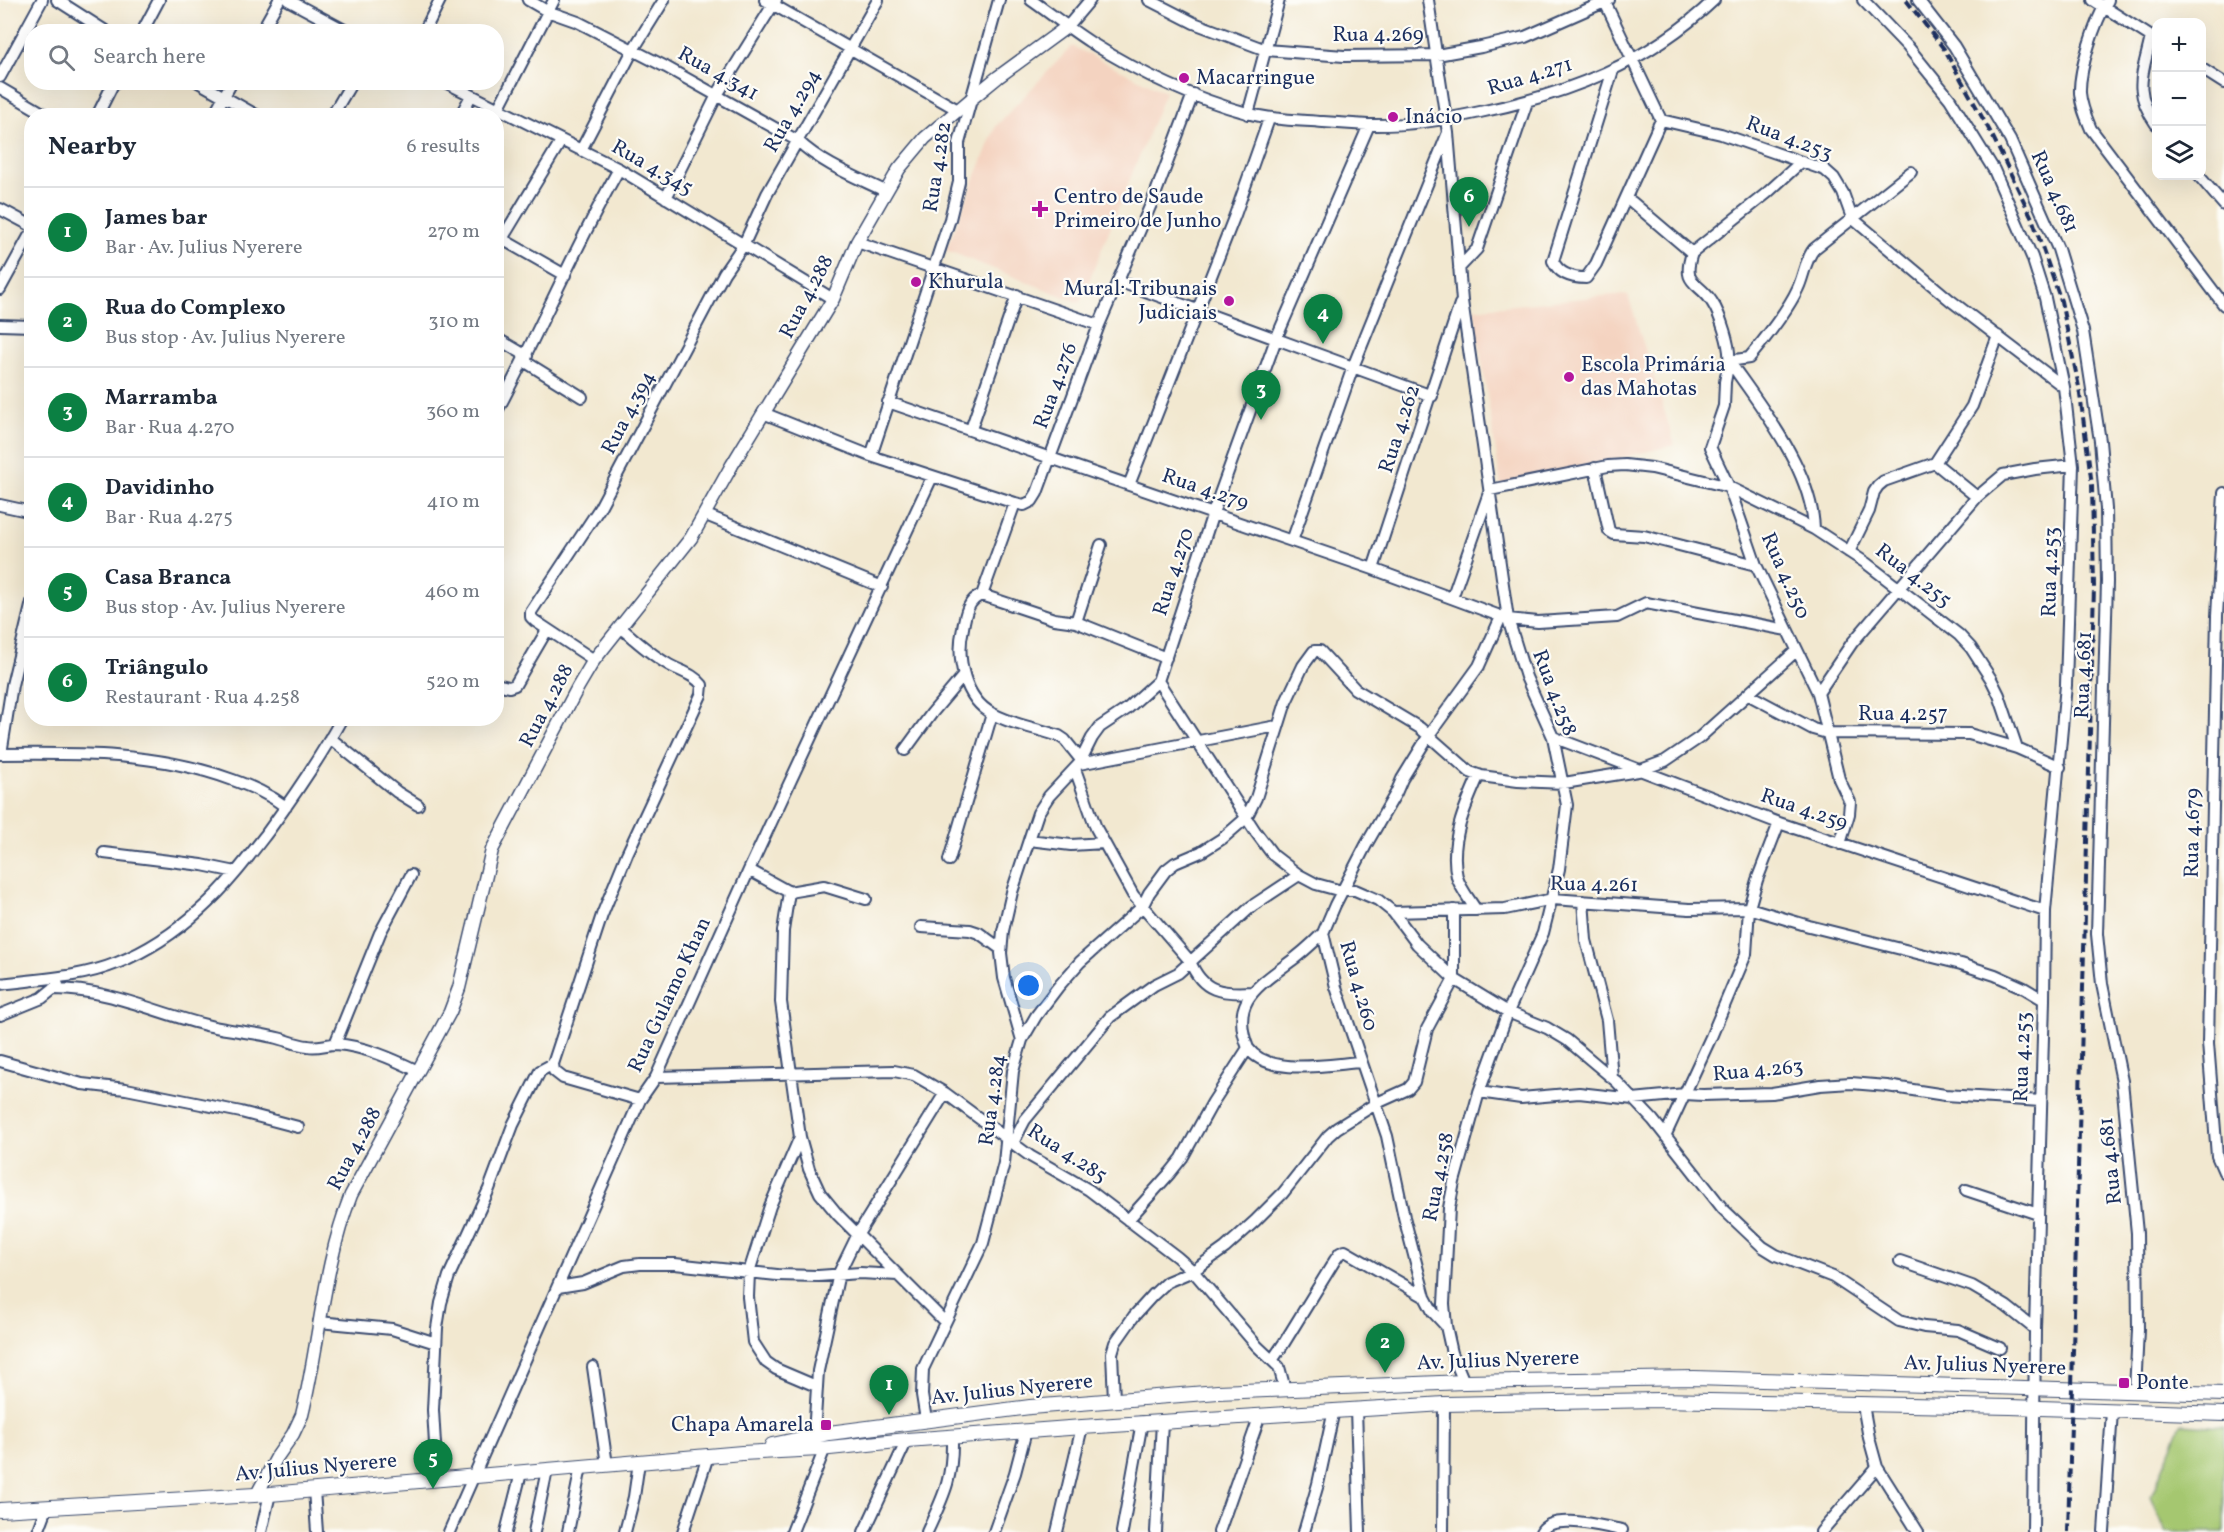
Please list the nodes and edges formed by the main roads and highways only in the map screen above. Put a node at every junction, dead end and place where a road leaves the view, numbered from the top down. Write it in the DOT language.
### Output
graph roads {
  1 [pos="2224,1394"];
  2 [pos="2224,1414"];
  3 [pos="742,1453"];
  4 [pos="0,1510"];
  1 -- 3 [label="main road, Av. Julius Nyerere"];
  2 -- 3 [label="main road, Av. Julius Nyerere"];
  3 -- 4 [label="main road, Av. Julius Nyerere"];
}
